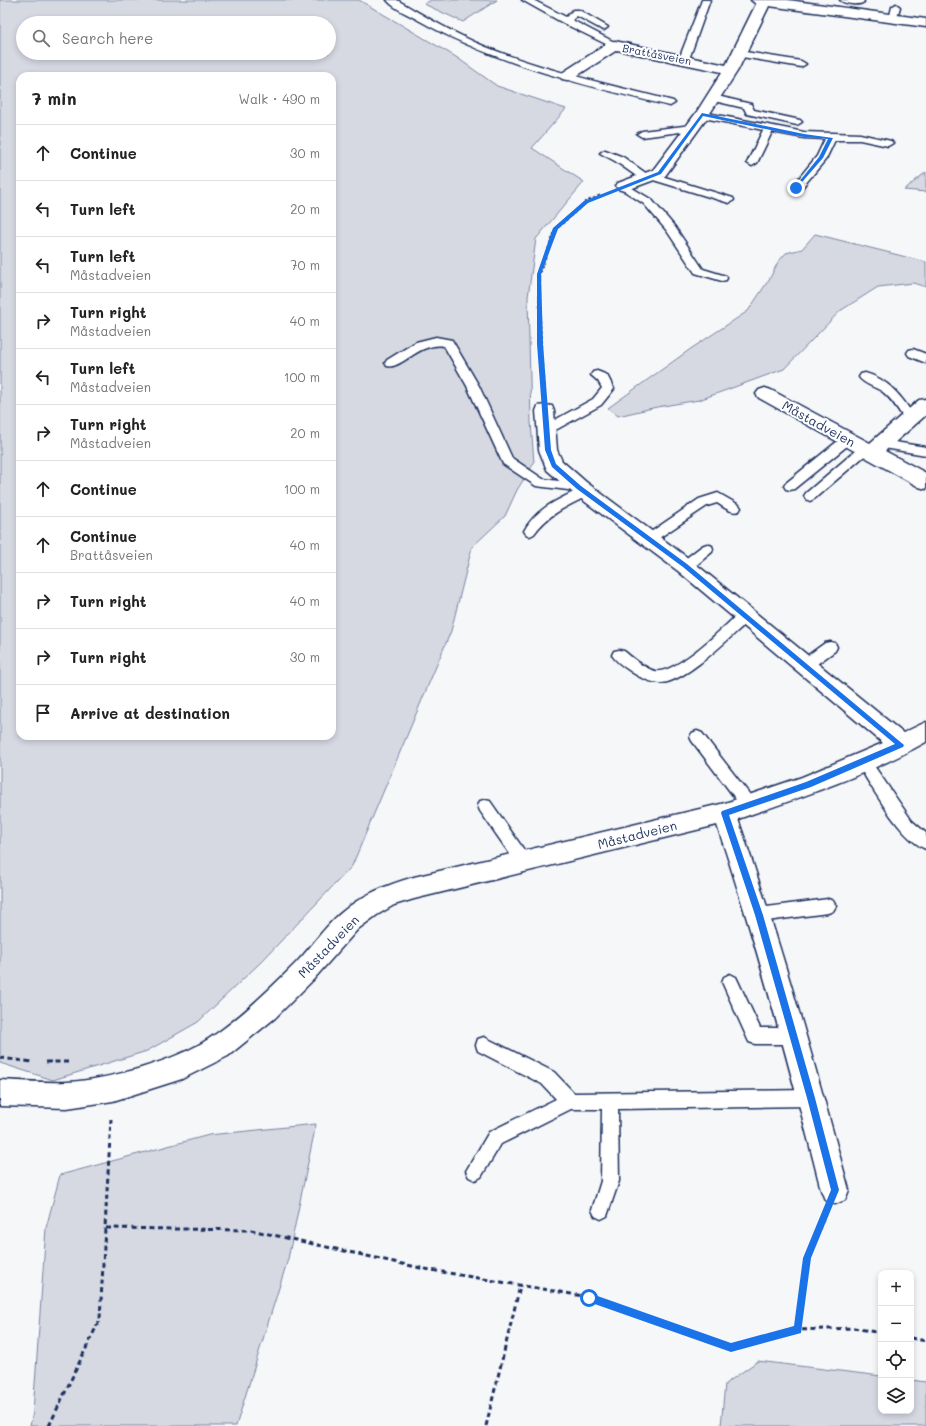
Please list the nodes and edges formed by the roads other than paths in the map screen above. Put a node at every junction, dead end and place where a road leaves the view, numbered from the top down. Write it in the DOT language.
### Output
graph roads {
  1 [pos="391,0"];
  2 [pos="526,0"];
  3 [pos="706,0"];
  4 [pos="761,0"];
  5 [pos="844,0"];
  6 [pos="859,5"];
  7 [pos="566,21"];
  8 [pos="926,23"];
  9 [pos="604,27"];
  10 [pos="615,45"];
  11 [pos="739,54"];
  12 [pos="684,59"];
  13 [pos="801,64"];
  14 [pos="731,70"];
  15 [pos="568,76"];
  16 [pos="713,98"];
  17 [pos="670,103"];
  18 [pos="702,115"];
  19 [pos="797,122"];
  20 [pos="692,128"];
  21 [pos="769,128"];
  22 [pos="642,134"];
  23 [pos="831,138"];
  24 [pos="888,143"];
  25 [pos="605,153"];
  26 [pos="752,163"];
  27 [pos="649,177"];
  28 [pos="624,186"];
  29 [pos="796,188"];
  30 [pos="729,200"];
  31 [pos="722,278"];
  32 [pos="913,353"];
  33 [pos="926,359"];
  34 [pos="391,363"];
  35 [pos="597,375"];
  36 [pos="865,377"];
  37 [pos="765,394"];
  38 [pos="926,405"];
  39 [pos="910,419"];
  40 [pos="546,421"];
  41 [pos="848,439"];
  42 [pos="873,448"];
  43 [pos="926,452"];
  44 [pos="926,482"];
  45 [pos="790,486"];
  46 [pos="583,490"];
  47 [pos="810,496"];
  48 [pos="735,508"];
  49 [pos="530,531"];
  50 [pos="648,539"];
  51 [pos="707,549"];
  52 [pos="685,566"];
  53 [pos="746,615"];
  54 [pos="830,647"];
  55 [pos="620,655"];
  56 [pos="805,665"];
  57 [pos="926,732"];
  58 [pos="697,737"];
  59 [pos="901,745"];
  60 [pos="863,761"];
  61 [pos="749,805"];
  62 [pos="485,806"];
  63 [pos="725,813"];
  64 [pos="926,842"];
  65 [pos="524,862"];
  66 [pos="828,906"];
  67 [pos="759,915"];
  68 [pos="730,982"];
  69 [pos="793,1036"];
  70 [pos="484,1045"];
  71 [pos="11,1094"];
  72 [pos="811,1098"];
  73 [pos="610,1100"];
  74 [pos="570,1101"];
  75 [pos="0,1108"];
  76 [pos="475,1171"];
  77 [pos="835,1190"];
  78 [pos="601,1210"];
  1 -- 15 [label="lane"];
  2 -- 7 [label="lane"];
  3 -- 12 [label="lane"];
  4 -- 6 [label="street"];
  4 -- 11 [label="street"];
  5 -- 6 [label="lane"];
  6 -- 8 [label="street"];
  7 -- 9 [label="lane"];
  7 -- 10 [label="lane"];
  10 -- 12 [label="street, Brattåsveien"];
  10 -- 15 [label="street, Brattåsveien"];
  11 -- 13 [label="lane"];
  11 -- 14 [label="street"];
  12 -- 14 [label="street, Brattåsveien"];
  14 -- 16 [label="street"];
  15 -- 17 [label="lane"];
  16 -- 18 [label="street"];
  16 -- 19 [label="lane"];
  18 -- 20 [label="street"];
  18 -- 21 [label="lane"];
  20 -- 22 [label="lane"];
  20 -- 27 [label="street"];
  21 -- 23 [label="lane"];
  21 -- 26 [label="lane"];
  23 -- 24 [label="lane"];
  23 -- 29 [label="lane"];
  25 -- 27 [label="lane"];
  27 -- 28 [label="street"];
  27 -- 30 [label="lane"];
  28 -- 31 [label="lane"];
  32 -- 33 [label="lane"];
  34 -- 46 [label="lane"];
  35 -- 40 [label="lane"];
  36 -- 39 [label="lane"];
  37 -- 41 [label="street, Måstadveien"];
  38 -- 39 [label="street"];
  39 -- 42 [label="street"];
  40 -- 46 [label="street"];
  41 -- 42 [label="street, Måstadveien"];
  41 -- 45 [label="lane"];
  42 -- 43 [label="lane"];
  42 -- 44 [label="street, Måstadveien"];
  42 -- 47 [label="lane"];
  46 -- 49 [label="lane"];
  46 -- 50 [label="street"];
  48 -- 50 [label="lane"];
  50 -- 52 [label="street"];
  51 -- 52 [label="lane"];
  52 -- 53 [label="street"];
  53 -- 55 [label="lane"];
  53 -- 56 [label="street"];
  54 -- 56 [label="lane"];
  56 -- 59 [label="street"];
  57 -- 59 [label="street, Måstadveien"];
  58 -- 61 [label="lane"];
  59 -- 60 [label="street, Måstadveien"];
  60 -- 61 [label="street, Måstadveien"];
  60 -- 64 [label="lane"];
  61 -- 63 [label="street, Måstadveien"];
  62 -- 65 [label="lane"];
  63 -- 65 [label="street, Måstadveien"];
  63 -- 67 [label="street"];
  65 -- 71 [label="street, Måstadveien"];
  66 -- 67 [label="lane"];
  67 -- 69 [label="street"];
  68 -- 69 [label="lane"];
  69 -- 72 [label="street"];
  70 -- 74 [label="lane"];
  71 -- 75 [label="lane, Måstadveien"];
  72 -- 73 [label="lane"];
  72 -- 77 [label="street"];
  73 -- 74 [label="lane"];
  73 -- 78 [label="lane"];
  74 -- 76 [label="lane"];
}
